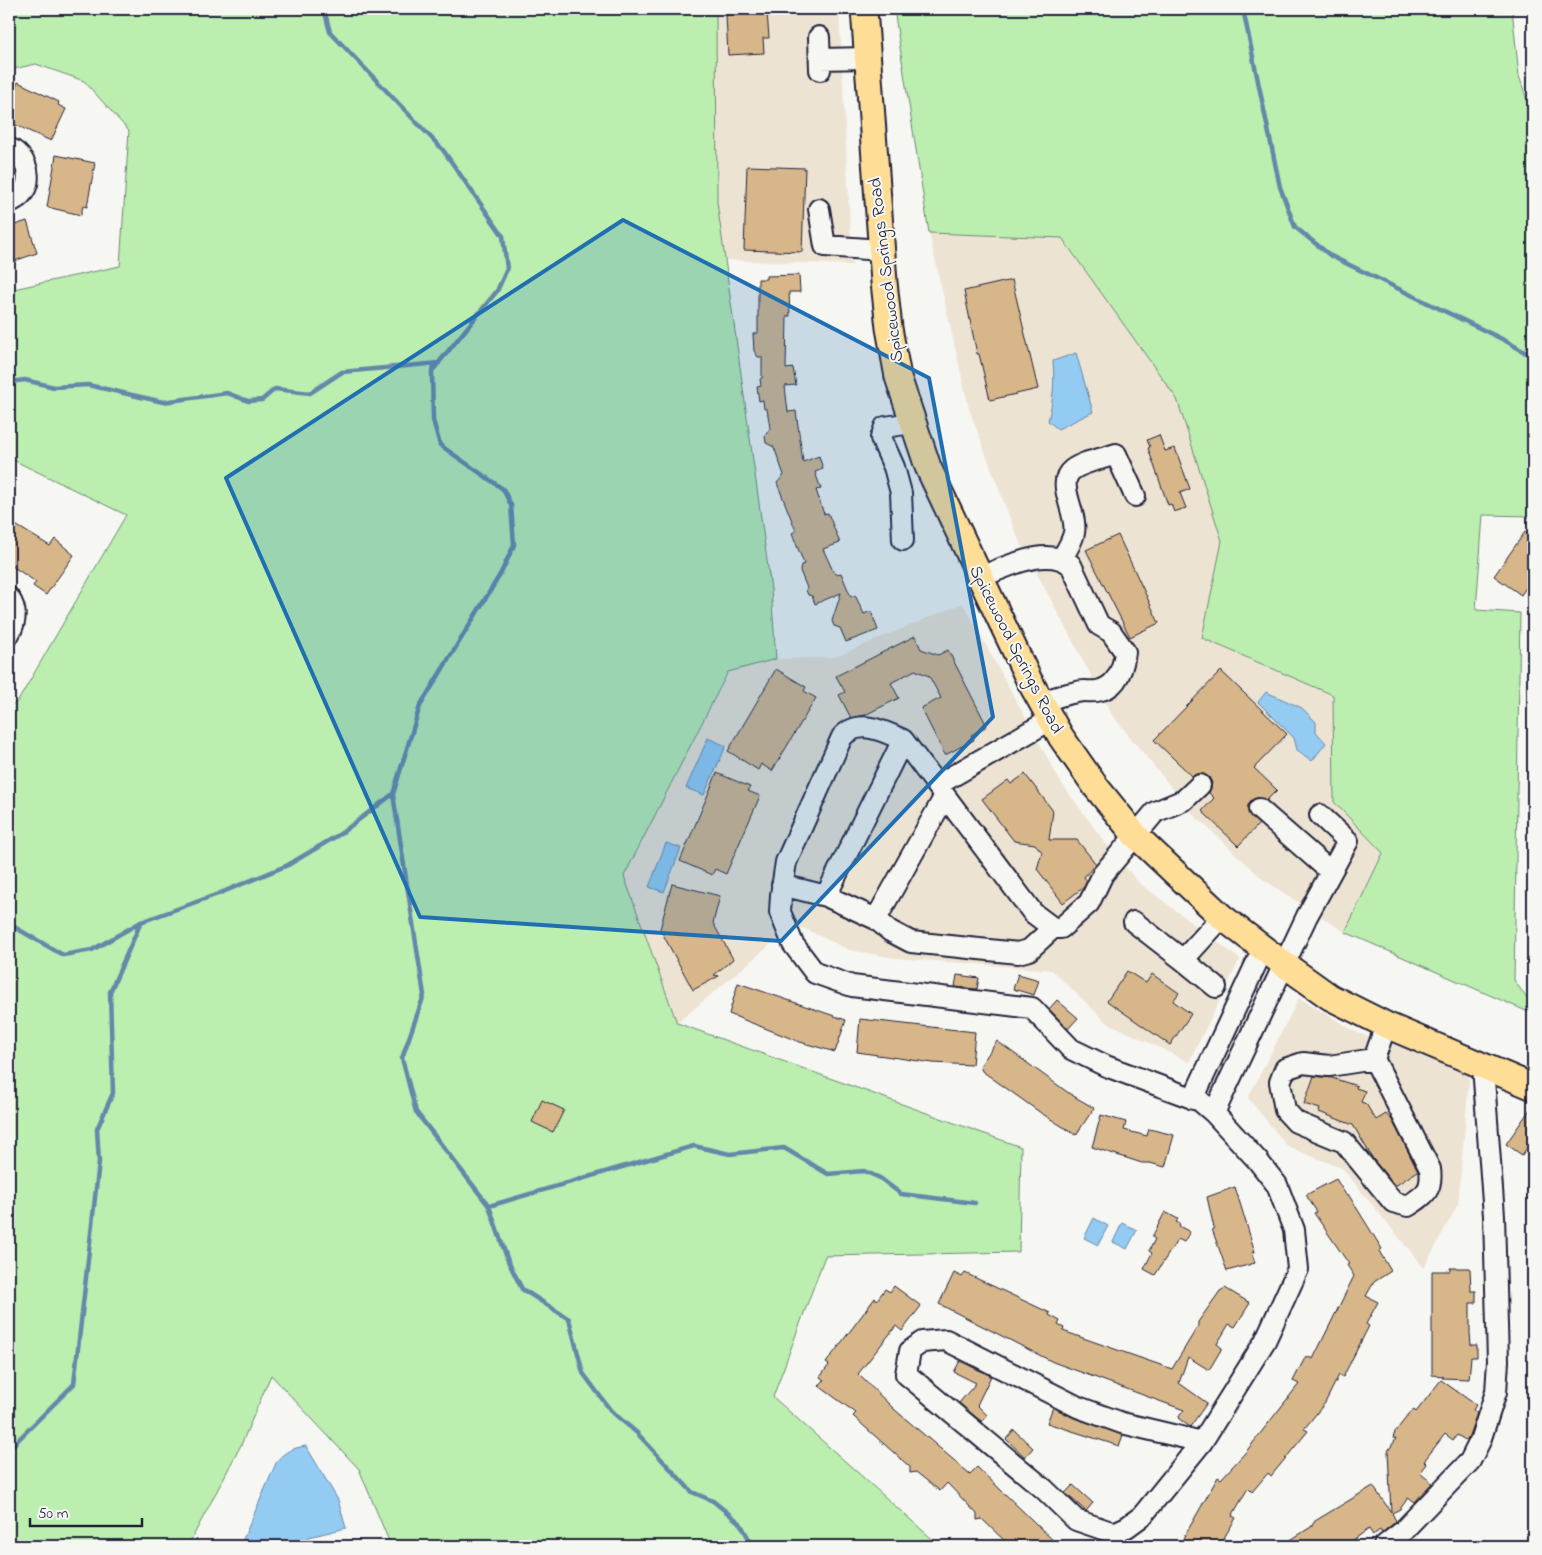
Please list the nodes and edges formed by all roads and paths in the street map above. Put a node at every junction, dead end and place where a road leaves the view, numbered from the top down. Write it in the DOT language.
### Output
graph roads {
  1 [pos="864,9"];
  2 [pos="819,37"];
  3 [pos="866,58"];
  4 [pos="9,148"];
  5 [pos="9,202"];
  6 [pos="819,210"];
  7 [pos="881,250"];
  8 [pos="912,422"];
  9 [pos="1135,496"];
  10 [pos="903,540"];
  11 [pos="1062,558"];
  12 [pos="980,577"];
  13 [pos="9,598"];
  14 [pos="9,634"];
  15 [pos="1047,711"];
  16 [pos="903,740"];
  17 [pos="1200,785"];
  18 [pos="941,790"];
  19 [pos="1258,809"];
  20 [pos="1320,815"];
  21 [pos="1135,835"];
  22 [pos="1331,872"];
  23 [pos="782,885"];
  24 [pos="826,896"];
  25 [pos="1222,917"];
  26 [pos="876,919"];
  27 [pos="1134,922"];
  28 [pos="1053,928"];
  29 [pos="1263,949"];
  30 [pos="1183,960"];
  31 [pos="1284,964"];
  32 [pos="1216,987"];
  33 [pos="1386,1025"];
  34 [pos="1374,1058"];
  35 [pos="1483,1066"];
  36 [pos="1533,1087"];
  37 [pos="1193,1098"];
  38 [pos="1214,1112"];
  39 [pos="1202,1442"];
  40 [pos="1384,1546"];
  1 -- 3 [label="main road, Spicewood Springs Road"];
  2 -- 3 [label="street"];
  3 -- 7 [label="main road, Spicewood Springs Road"];
  4 -- 5 [label="street"];
  6 -- 7 [label="street"];
  7 -- 8 [label="main road, Spicewood Springs Road"];
  8 -- 10 [label="street"];
  8 -- 12 [label="main road, Spicewood Springs Road"];
  9 -- 11 [label="street"];
  11 -- 12 [label="street"];
  11 -- 15 [label="street"];
  12 -- 15 [label="main road, Spicewood Springs Road"];
  13 -- 14 [label="street"];
  15 -- 18 [label="street"];
  15 -- 21 [label="main road, Spicewood Springs Road"];
  16 -- 18 [label="street"];
  16 -- 23 [label="street"];
  16 -- 24 [label="street"];
  17 -- 21 [label="street"];
  18 -- 26 [label="street"];
  18 -- 28 [label="street"];
  19 -- 22 [label="street"];
  20 -- 22 [label="street"];
  21 -- 25 [label="main road, Spicewood Springs Road"];
  21 -- 28 [label="street"];
  22 -- 31 [label="street"];
  23 -- 24 [label="street"];
  23 -- 37 [label="street"];
  24 -- 26 [label="street"];
  25 -- 29 [label="main road, Spicewood Springs Road"];
  25 -- 30 [label="street"];
  26 -- 28 [label="street"];
  27 -- 30 [label="street"];
  29 -- 31 [label="main road, Spicewood Springs Road"];
  29 -- 37 [label="street"];
  30 -- 32 [label="street"];
  31 -- 33 [label="main road, Spicewood Springs Road"];
  31 -- 38 [label="street"];
  33 -- 34 [label="street"];
  33 -- 35 [label="main road, Spicewood Springs Road"];
  34 -- 34 [label="street"];
  35 -- 36 [label="main road, Spicewood Springs Road"];
  35 -- 40 [label="street"];
  37 -- 38 [label="street"];
  38 -- 39 [label="street"];
  39 -- 39 [label="street"];
}
